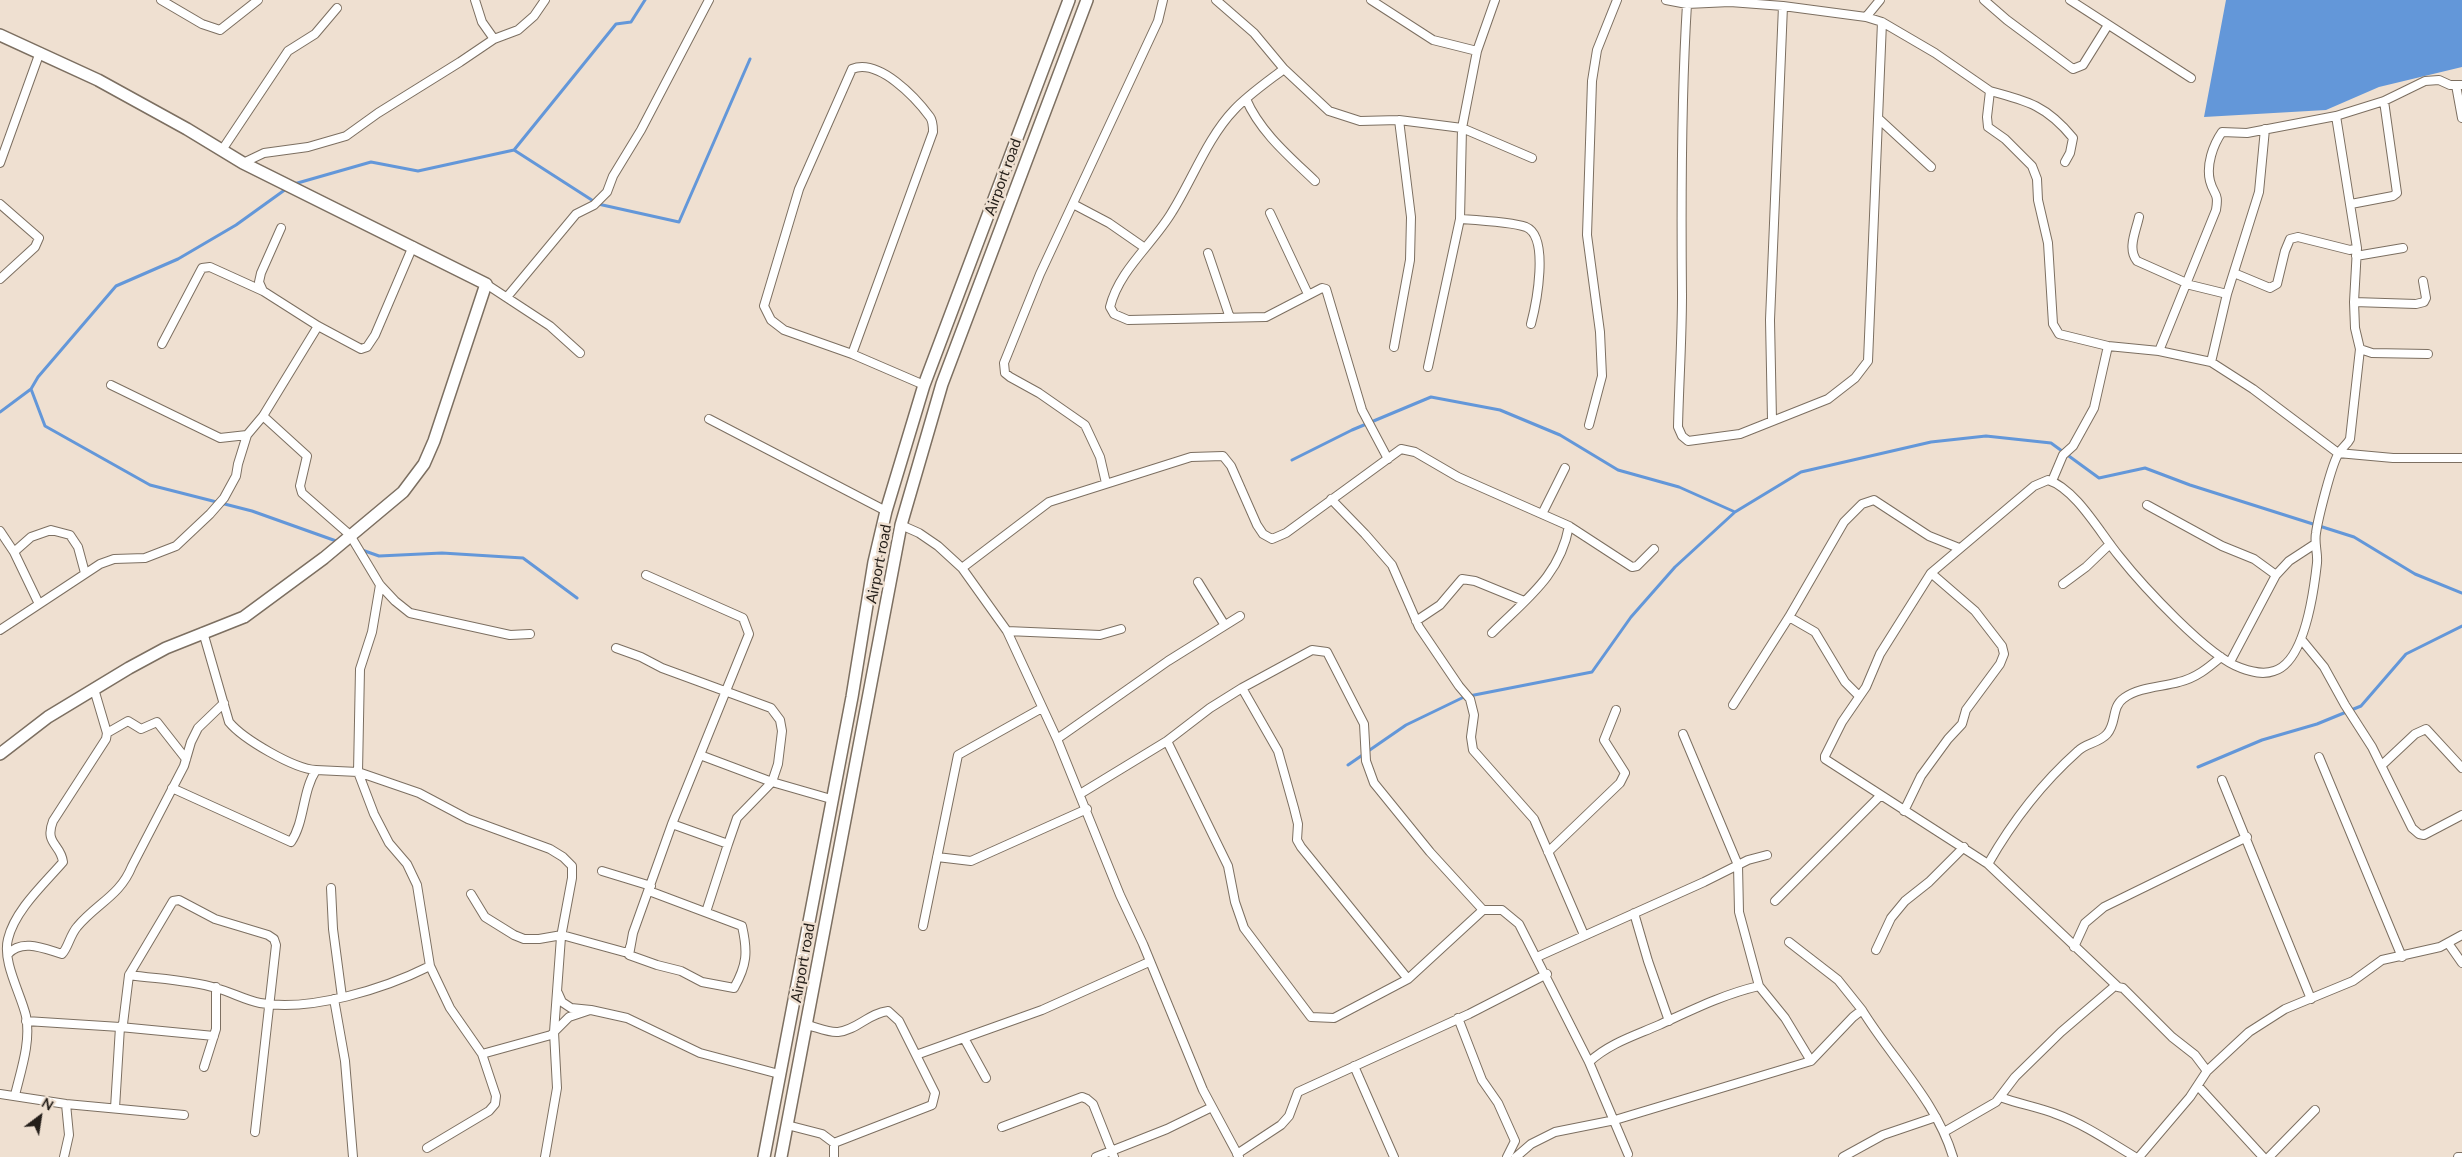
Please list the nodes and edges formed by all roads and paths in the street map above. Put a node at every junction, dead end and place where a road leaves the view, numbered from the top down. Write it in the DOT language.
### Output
graph roads {
  1 [pos="161,0"];
  2 [pos="258,0"];
  3 [pos="475,0"];
  4 [pos="545,0"];
  5 [pos="709,0"];
  6 [pos="1069,0"];
  7 [pos="1087,0"];
  8 [pos="1163,0"];
  9 [pos="1216,0"];
  10 [pos="1370,0"];
  11 [pos="1495,0"];
  12 [pos="1617,0"];
  13 [pos="1666,0"];
  14 [pos="1868,0"];
  15 [pos="1984,0"];
  16 [pos="2070,0"];
  17 [pos="1878,3"];
  18 [pos="1382,4"];
  19 [pos="1687,4"];
  20 [pos="1783,6"];
  21 [pos="337,8"];
  22 [pos="1866,17"];
  23 [pos="1882,22"];
  24 [pos="2108,25"];
  25 [pos="0,35"];
  26 [pos="494,38"];
  27 [pos="1477,51"];
  28 [pos="40,52"];
  29 [pos="1284,69"];
  30 [pos="2191,78"];
  31 [pos="2459,85"];
  32 [pos="1990,91"];
  33 [pos="1246,99"];
  34 [pos="2384,101"];
  35 [pos="2336,116"];
  36 [pos="1024,118"];
  37 [pos="2462,118"];
  38 [pos="1399,120"];
  39 [pos="1880,120"];
  40 [pos="1039,123"];
  41 [pos="1462,128"];
  42 [pos="2265,129"];
  43 [pos="222,150"];
  44 [pos="1532,158"];
  45 [pos="0,162"];
  46 [pos="2065,162"];
  47 [pos="243,163"];
  48 [pos="1930,167"];
  49 [pos="1315,181"];
  50 [pos="0,204"];
  51 [pos="1073,204"];
  52 [pos="2351,204"];
  53 [pos="1270,213"];
  54 [pos="2139,217"];
  55 [pos="1460,219"];
  56 [pos="281,228"];
  57 [pos="413,246"];
  58 [pos="1145,248"];
  59 [pos="2403,248"];
  60 [pos="2357,252"];
  61 [pos="1208,253"];
  62 [pos="2234,273"];
  63 [pos="0,279"];
  64 [pos="2422,281"];
  65 [pos="486,284"];
  66 [pos="2186,284"];
  67 [pos="264,291"];
  68 [pos="1308,294"];
  69 [pos="2227,294"];
  70 [pos="507,297"];
  71 [pos="2354,302"];
  72 [pos="1230,318"];
  73 [pos="1530,324"];
  74 [pos="318,326"];
  75 [pos="162,344"];
  76 [pos="2108,346"];
  77 [pos="1394,347"];
  78 [pos="2360,349"];
  79 [pos="2158,350"];
  80 [pos="580,353"];
  81 [pos="852,354"];
  82 [pos="2428,354"];
  83 [pos="2211,362"];
  84 [pos="1428,367"];
  85 [pos="111,385"];
  86 [pos="924,385"];
  87 [pos="263,416"];
  88 [pos="710,419"];
  89 [pos="1772,420"];
  90 [pos="1589,426"];
  91 [pos="246,435"];
  92 [pos="2338,453"];
  93 [pos="2462,458"];
  94 [pos="1388,459"];
  95 [pos="1565,468"];
  96 [pos="2052,481"];
  97 [pos="1106,483"];
  98 [pos="1331,499"];
  99 [pos="2147,504"];
  100 [pos="886,511"];
  101 [pos="1542,514"];
  102 [pos="901,526"];
  103 [pos="1569,526"];
  104 [pos="0,531"];
  105 [pos="350,535"];
  106 [pos="2110,544"];
  107 [pos="2315,544"];
  108 [pos="1959,548"];
  109 [pos="1654,549"];
  110 [pos="14,552"];
  111 [pos="962,568"];
  112 [pos="85,573"];
  113 [pos="1931,573"];
  114 [pos="646,575"];
  115 [pos="2276,575"];
  116 [pos="1198,582"];
  117 [pos="2063,584"];
  118 [pos="380,585"];
  119 [pos="1524,601"];
  120 [pos="39,604"];
  121 [pos="1240,616"];
  122 [pos="1789,617"];
  123 [pos="1416,621"];
  124 [pos="1224,624"];
  125 [pos="1122,629"];
  126 [pos="0,630"];
  127 [pos="1007,631"];
  128 [pos="203,632"];
  129 [pos="1492,633"];
  130 [pos="530,634"];
  131 [pos="2301,639"];
  132 [pos="616,648"];
  133 [pos="2221,657"];
  134 [pos="2230,662"];
  135 [pos="94,688"];
  136 [pos="1242,688"];
  137 [pos="726,691"];
  138 [pos="1860,696"];
  139 [pos="852,697"];
  140 [pos="868,701"];
  141 [pos="224,703"];
  142 [pos="1733,704"];
  143 [pos="1042,708"];
  144 [pos="1616,710"];
  145 [pos="107,733"];
  146 [pos="1683,734"];
  147 [pos="1057,739"];
  148 [pos="1166,741"];
  149 [pos="0,754"];
  150 [pos="700,755"];
  151 [pos="2319,757"];
  152 [pos="186,758"];
  153 [pos="2382,765"];
  154 [pos="2462,768"];
  155 [pos="316,770"];
  156 [pos="358,772"];
  157 [pos="2222,780"];
  158 [pos="772,782"];
  159 [pos="172,788"];
  160 [pos="1080,794"];
  161 [pos="1880,796"];
  162 [pos="832,799"];
  163 [pos="1086,809"];
  164 [pos="1904,811"];
  165 [pos="2462,815"];
  166 [pos="672,824"];
  167 [pos="2247,837"];
  168 [pos="728,844"];
  169 [pos="1964,847"];
  170 [pos="1548,852"];
  171 [pos="1767,855"];
  172 [pos="937,857"];
  173 [pos="1988,864"];
  174 [pos="1738,865"];
  175 [pos="602,871"];
  176 [pos="331,888"];
  177 [pos="650,888"];
  178 [pos="471,894"];
  179 [pos="1775,900"];
  180 [pos="1483,910"];
  181 [pos="706,912"];
  182 [pos="1634,913"];
  183 [pos="924,926"];
  184 [pos="562,935"];
  185 [pos="1584,935"];
  186 [pos="2462,935"];
  187 [pos="1789,942"];
  188 [pos="2448,943"];
  189 [pos="630,947"];
  190 [pos="2074,947"];
  191 [pos="1876,950"];
  192 [pos="8,954"];
  193 [pos="1537,957"];
  194 [pos="2402,957"];
  195 [pos="1149,962"];
  196 [pos="2462,964"];
  197 [pos="430,966"];
  198 [pos="1547,974"];
  199 [pos="129,975"];
  200 [pos="1408,980"];
  201 [pos="2116,985"];
  202 [pos="1759,986"];
  203 [pos="216,988"];
  204 [pos="557,992"];
  205 [pos="342,997"];
  206 [pos="334,999"];
  207 [pos="2311,999"];
  208 [pos="269,1004"];
  209 [pos="591,1010"];
  210 [pos="1862,1010"];
  211 [pos="1458,1018"];
  212 [pos="26,1021"];
  213 [pos="1669,1021"];
  214 [pos="807,1024"];
  215 [pos="120,1027"];
  216 [pos="554,1032"];
  217 [pos="214,1036"];
  218 [pos="964,1038"];
  219 [pos="482,1054"];
  220 [pos="916,1055"];
  221 [pos="1811,1061"];
  222 [pos="1589,1062"];
  223 [pos="1354,1066"];
  224 [pos="204,1067"];
  225 [pos="2207,1071"];
  226 [pos="779,1074"];
  227 [pos="986,1078"];
  228 [pos="2198,1086"];
  229 [pos="0,1094"];
  230 [pos="15,1095"];
  231 [pos="2000,1097"];
  232 [pos="66,1104"];
  233 [pos="1212,1107"];
  234 [pos="115,1108"];
  235 [pos="2315,1110"];
  236 [pos="184,1115"];
  237 [pos="1936,1117"];
  238 [pos="1615,1120"];
  239 [pos="788,1125"];
  240 [pos="1002,1127"];
  241 [pos="255,1132"];
  242 [pos="1944,1132"];
  243 [pos="834,1143"];
  244 [pos="427,1148"];
  245 [pos="1113,1154"];
  246 [pos="1628,1154"];
  247 [pos="1238,1156"];
  248 [pos="64,1157"];
  249 [pos="354,1157"];
  250 [pos="546,1157"];
  251 [pos="764,1157"];
  252 [pos="781,1157"];
  253 [pos="834,1157"];
  254 [pos="1096,1157"];
  255 [pos="1394,1157"];
  256 [pos="1507,1157"];
  257 [pos="1516,1157"];
  258 [pos="1843,1157"];
  259 [pos="1953,1157"];
  260 [pos="2137,1157"];
  261 [pos="2263,1157"];
  262 [pos="2269,1157"];
  1 -- 2 [label="street"];
  3 -- 26 [label="street"];
  4 -- 26 [label="street"];
  5 -- 70 [label="street"];
  6 -- 36 [label="main road, Airport road"];
  7 -- 40 [label="main road, Airport road"];
  8 -- 51 [label="street"];
  9 -- 29 [label="street"];
  10 -- 18 [label="street"];
  11 -- 27 [label="street"];
  12 -- 90 [label="street"];
  13 -- 19 [label="street"];
  14 -- 17 [label="street"];
  15 -- 24 [label="street"];
  16 -- 24 [label="street"];
  17 -- 22 [label="street"];
  18 -- 27 [label="street"];
  19 -- 20 [label="street"];
  19 -- 89 [label="street"];
  20 -- 22 [label="street"];
  20 -- 89 [label="street"];
  21 -- 43 [label="street"];
  22 -- 23 [label="street"];
  23 -- 32 [label="street"];
  23 -- 39 [label="street"];
  24 -- 30 [label="street"];
  25 -- 28 [label="main road"];
  26 -- 47 [label="street"];
  27 -- 41 [label="street"];
  28 -- 43 [label="main road"];
  28 -- 45 [label="street"];
  29 -- 33 [label="street"];
  29 -- 38 [label="street"];
  31 -- 34 [label="street"];
  31 -- 37 [label="street"];
  32 -- 46 [label="street"];
  32 -- 76 [label="street"];
  33 -- 49 [label="street"];
  33 -- 58 [label="street"];
  34 -- 35 [label="street"];
  34 -- 52 [label="street"];
  35 -- 42 [label="street"];
  35 -- 52 [label="street"];
  36 -- 40 [label="main road"];
  36 -- 86 [label="main road, Airport road"];
  38 -- 41 [label="street"];
  38 -- 77 [label="street"];
  39 -- 48 [label="street"];
  39 -- 89 [label="street"];
  40 -- 102 [label="main road, Airport road"];
  41 -- 44 [label="street"];
  41 -- 55 [label="street"];
  42 -- 62 [label="street"];
  42 -- 66 [label="street"];
  43 -- 47 [label="main road"];
  47 -- 57 [label="main road"];
  50 -- 63 [label="street"];
  51 -- 58 [label="street"];
  51 -- 97 [label="street"];
  52 -- 60 [label="street"];
  53 -- 68 [label="street"];
  54 -- 66 [label="street"];
  55 -- 73 [label="street"];
  55 -- 84 [label="street"];
  56 -- 67 [label="street"];
  57 -- 65 [label="main road"];
  57 -- 74 [label="street"];
  58 -- 72 [label="street"];
  59 -- 60 [label="street"];
  60 -- 62 [label="street"];
  60 -- 71 [label="street"];
  61 -- 72 [label="street"];
  62 -- 69 [label="street"];
  64 -- 71 [label="street"];
  65 -- 70 [label="street"];
  65 -- 105 [label="main road"];
  66 -- 69 [label="street"];
  66 -- 79 [label="street"];
  67 -- 74 [label="street"];
  67 -- 75 [label="street"];
  68 -- 72 [label="street"];
  68 -- 94 [label="street"];
  69 -- 83 [label="street"];
  70 -- 80 [label="street"];
  71 -- 78 [label="street"];
  74 -- 87 [label="street"];
  76 -- 79 [label="street"];
  76 -- 96 [label="street"];
  78 -- 82 [label="street"];
  78 -- 92 [label="street"];
  79 -- 83 [label="street"];
  81 -- 81 [label="street"];
  81 -- 86 [label="street"];
  83 -- 92 [label="street"];
  85 -- 91 [label="street"];
  86 -- 100 [label="main road, Airport road"];
  87 -- 91 [label="street"];
  87 -- 105 [label="street"];
  88 -- 100 [label="street"];
  91 -- 112 [label="street"];
  92 -- 93 [label="street"];
  92 -- 107 [label="street"];
  94 -- 98 [label="street"];
  94 -- 101 [label="street"];
  95 -- 101 [label="street"];
  96 -- 106 [label="street"];
  96 -- 108 [label="street"];
  97 -- 98 [label="street"];
  97 -- 111 [label="street"];
  98 -- 123 [label="street"];
  99 -- 115 [label="street"];
  100 -- 139 [label="main road, Airport road"];
  101 -- 103 [label="street"];
  102 -- 111 [label="street"];
  102 -- 140 [label="main road, Airport road"];
  103 -- 109 [label="street"];
  103 -- 119 [label="street"];
  104 -- 110 [label="street"];
  105 -- 118 [label="street"];
  105 -- 128 [label="main road"];
  106 -- 117 [label="street"];
  106 -- 133 [label="street"];
  107 -- 115 [label="street"];
  107 -- 131 [label="street"];
  108 -- 113 [label="street"];
  108 -- 122 [label="street"];
  110 -- 112 [label="street"];
  110 -- 120 [label="street"];
  111 -- 127 [label="street"];
  112 -- 120 [label="street"];
  113 -- 138 [label="street"];
  113 -- 164 [label="street"];
  114 -- 137 [label="street"];
  115 -- 134 [label="street"];
  116 -- 124 [label="street"];
  118 -- 130 [label="street"];
  118 -- 156 [label="street"];
  119 -- 123 [label="street"];
  119 -- 129 [label="street"];
  120 -- 126 [label="street"];
  121 -- 124 [label="street"];
  122 -- 138 [label="street"];
  122 -- 142 [label="street"];
  123 -- 170 [label="street"];
  124 -- 147 [label="street"];
  125 -- 127 [label="street"];
  127 -- 143 [label="street"];
  128 -- 135 [label="main road"];
  128 -- 141 [label="street"];
  131 -- 134 [label="street"];
  131 -- 153 [label="street"];
  132 -- 137 [label="street"];
  133 -- 134 [label="street"];
  133 -- 173 [label="street"];
  135 -- 145 [label="street"];
  135 -- 149 [label="main road"];
  136 -- 148 [label="street"];
  136 -- 180 [label="street"];
  136 -- 200 [label="street"];
  137 -- 150 [label="street"];
  137 -- 158 [label="street"];
  138 -- 161 [label="street"];
  139 -- 140 [label="main road"];
  139 -- 162 [label="main road, Airport road"];
  140 -- 214 [label="main road, Airport road"];
  141 -- 152 [label="street"];
  141 -- 155 [label="street"];
  143 -- 147 [label="street"];
  143 -- 172 [label="street"];
  144 -- 170 [label="street"];
  145 -- 152 [label="street"];
  145 -- 192 [label="street"];
  146 -- 174 [label="street"];
  147 -- 160 [label="street"];
  148 -- 160 [label="street"];
  148 -- 200 [label="street"];
  150 -- 158 [label="street"];
  150 -- 166 [label="street"];
  151 -- 194 [label="street"];
  152 -- 159 [label="street"];
  153 -- 154 [label="street"];
  153 -- 165 [label="street"];
  155 -- 156 [label="street"];
  155 -- 159 [label="street"];
  156 -- 184 [label="street"];
  156 -- 197 [label="street"];
  157 -- 167 [label="street"];
  158 -- 162 [label="street"];
  158 -- 168 [label="street"];
  159 -- 192 [label="street"];
  160 -- 163 [label="street"];
  161 -- 164 [label="street"];
  161 -- 179 [label="street"];
  162 -- 226 [label="main road, Airport road"];
  163 -- 172 [label="street"];
  163 -- 195 [label="street"];
  164 -- 169 [label="street"];
  166 -- 168 [label="street"];
  166 -- 177 [label="street"];
  167 -- 190 [label="street"];
  167 -- 207 [label="street"];
  168 -- 181 [label="street"];
  169 -- 173 [label="street"];
  169 -- 191 [label="street"];
  170 -- 185 [label="street"];
  171 -- 174 [label="street"];
  172 -- 183 [label="street"];
  173 -- 190 [label="street"];
  174 -- 182 [label="street"];
  174 -- 202 [label="street"];
  175 -- 177 [label="street"];
  176 -- 205 [label="street"];
  177 -- 181 [label="street"];
  177 -- 189 [label="street"];
  178 -- 184 [label="street"];
  180 -- 193 [label="street"];
  180 -- 200 [label="street"];
  181 -- 189 [label="street"];
  182 -- 185 [label="street"];
  182 -- 213 [label="street"];
  184 -- 189 [label="street"];
  184 -- 204 [label="street"];
  185 -- 193 [label="street"];
  186 -- 188 [label="street"];
  187 -- 210 [label="street"];
  188 -- 194 [label="street"];
  188 -- 196 [label="street"];
  190 -- 201 [label="street"];
  192 -- 212 [label="street"];
  193 -- 198 [label="street"];
  194 -- 207 [label="street"];
  195 -- 218 [label="street"];
  195 -- 233 [label="street"];
  197 -- 205 [label="street"];
  197 -- 219 [label="street"];
  198 -- 211 [label="street"];
  198 -- 222 [label="street"];
  199 -- 203 [label="street"];
  199 -- 208 [label="street"];
  199 -- 215 [label="street"];
  201 -- 225 [label="street"];
  201 -- 231 [label="street"];
  202 -- 213 [label="street"];
  202 -- 221 [label="street"];
  203 -- 208 [label="street"];
  203 -- 217 [label="street"];
  204 -- 209 [label="street"];
  204 -- 216 [label="street"];
  205 -- 206 [label="street"];
  206 -- 208 [label="street"];
  206 -- 249 [label="street"];
  207 -- 225 [label="street"];
  208 -- 241 [label="street"];
  209 -- 216 [label="street"];
  209 -- 226 [label="street"];
  210 -- 221 [label="street"];
  210 -- 237 [label="street"];
  211 -- 223 [label="street"];
  211 -- 256 [label="street"];
  212 -- 215 [label="street"];
  212 -- 230 [label="street"];
  213 -- 222 [label="street"];
  214 -- 220 [label="street"];
  214 -- 239 [label="main road, Airport road"];
  215 -- 217 [label="street"];
  215 -- 234 [label="street"];
  216 -- 219 [label="street"];
  216 -- 250 [label="street"];
  217 -- 224 [label="street"];
  218 -- 220 [label="street"];
  218 -- 227 [label="street"];
  219 -- 244 [label="street"];
  220 -- 243 [label="street"];
  221 -- 238 [label="street"];
  222 -- 238 [label="street"];
  223 -- 247 [label="street"];
  223 -- 255 [label="street"];
  225 -- 228 [label="street"];
  226 -- 251 [label="main road, Airport road"];
  228 -- 260 [label="street"];
  228 -- 261 [label="street"];
  229 -- 230 [label="street"];
  230 -- 232 [label="street"];
  231 -- 242 [label="street"];
  231 -- 260 [label="street"];
  232 -- 234 [label="street"];
  232 -- 248 [label="street"];
  233 -- 245 [label="street"];
  233 -- 247 [label="street"];
  234 -- 236 [label="street"];
  235 -- 262 [label="street"];
  237 -- 242 [label="street"];
  237 -- 258 [label="street"];
  238 -- 246 [label="street"];
  238 -- 257 [label="street"];
  239 -- 243 [label="street"];
  239 -- 252 [label="main road, Airport road"];
  240 -- 245 [label="street"];
  242 -- 259 [label="street"];
  243 -- 253 [label="street"];
  245 -- 254 [label="street"];
}
